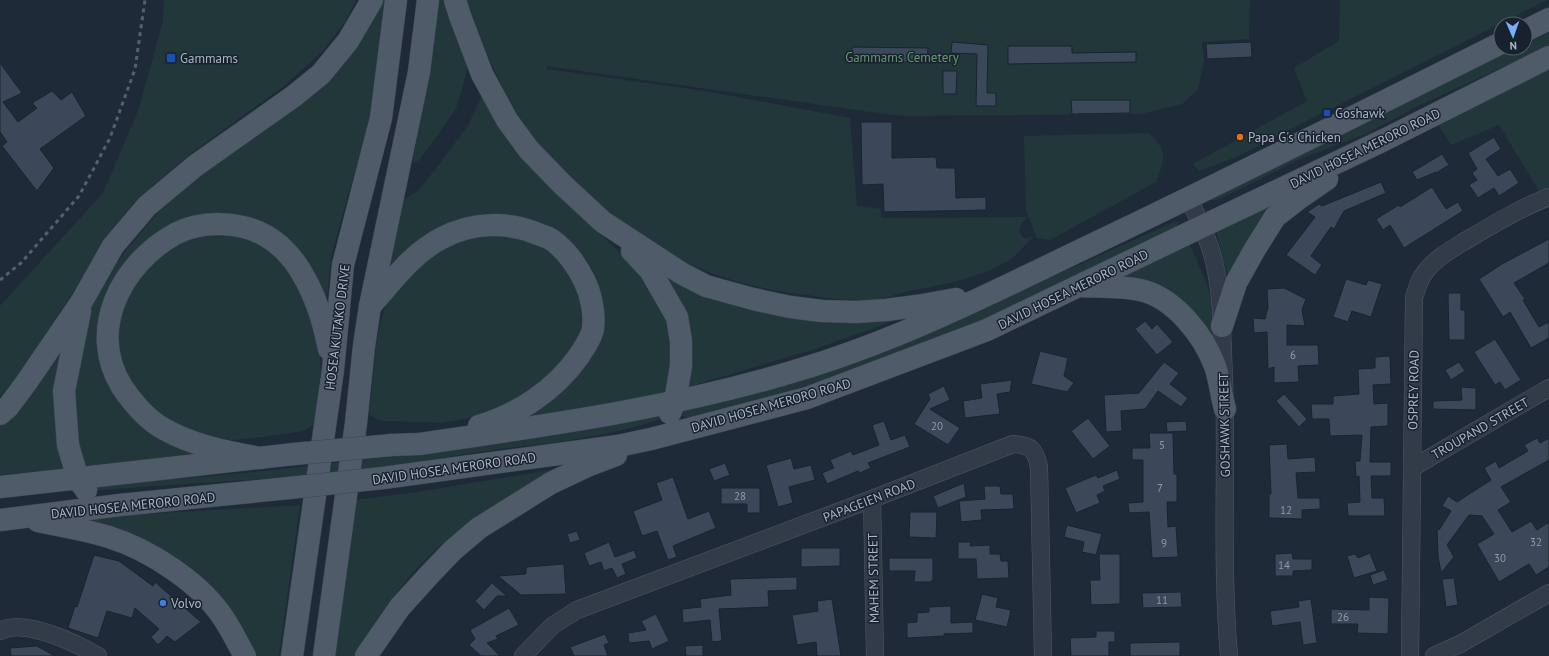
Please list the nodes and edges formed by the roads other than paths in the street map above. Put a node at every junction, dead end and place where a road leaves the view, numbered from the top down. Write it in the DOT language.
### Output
graph roads {
  1 [pos="372,0"];
  2 [pos="396,0"];
  3 [pos="428,0"];
  4 [pos="455,0"];
  5 [pos="1549,19"];
  6 [pos="1533,27"];
  7 [pos="1493,47"];
  8 [pos="1549,57"];
  9 [pos="1384,140"];
  10 [pos="1549,197"];
  11 [pos="1189,199"];
  12 [pos="603,222"];
  13 [pos="1201,227"];
  14 [pos="1078,286"];
  15 [pos="991,293"];
  16 [pos="82,302"];
  17 [pos="370,306"];
  18 [pos="1222,326"];
  19 [pos="333,370"];
  20 [pos="1549,388"];
  21 [pos="674,401"];
  22 [pos="1224,409"];
  23 [pos="0,414"];
  24 [pos="651,439"];
  25 [pos="419,444"];
  26 [pos="260,458"];
  27 [pos="1412,468"];
  28 [pos="78,479"];
  29 [pos="0,487"];
  30 [pos="872,499"];
  31 [pos="120,505"];
  32 [pos="23,518"];
  33 [pos="0,520"];
  34 [pos="1549,593"];
  35 [pos="0,631"];
  36 [pos="98,656"];
  37 [pos="245,656"];
  38 [pos="292,656"];
  39 [pos="324,656"];
  40 [pos="366,656"];
  41 [pos="523,656"];
  42 [pos="875,656"];
  43 [pos="1043,656"];
  44 [pos="1229,656"];
  45 [pos="1410,656"];
  46 [pos="1434,656"];
  1 -- 16 [label="main road"];
  2 -- 19 [label="main road, HOSEA KUTAKO DRIVE"];
  3 -- 17 [label="main road"];
  4 -- 12 [label="main road"];
  5 -- 6 [label="main road"];
  7 -- 11 [label="main road, DAVID HOSEA MERORO ROAD"];
  8 -- 9 [label="main road, DAVID HOSEA MERORO ROAD"];
  9 -- 13 [label="main road, DAVID HOSEA MERORO ROAD"];
  9 -- 18 [label="main road"];
  10 -- 27 [label="street, OSPREY ROAD"];
  11 -- 13 [label="street, GOSHAWK STREET"];
  11 -- 15 [label="main road, DAVID HOSEA MERORO ROAD"];
  12 -- 15 [label="main road"];
  12 -- 21 [label="main road"];
  13 -- 14 [label="main road, DAVID HOSEA MERORO ROAD"];
  13 -- 18 [label="street, GOSHAWK STREET"];
  14 -- 22 [label="main road"];
  14 -- 24 [label="main road, DAVID HOSEA MERORO ROAD"];
  15 -- 21 [label="main road, DAVID HOSEA MERORO ROAD"];
  16 -- 23 [label="main road"];
  16 -- 28 [label="main road"];
  17 -- 25 [label="main road"];
  17 -- 39 [label="main road"];
  18 -- 22 [label="street, GOSHAWK STREET"];
  19 -- 26 [label="main road"];
  19 -- 38 [label="main road, HOSEA KUTAKO DRIVE"];
  20 -- 27 [label="street, TROUPAND STREET"];
  21 -- 24 [label="main road"];
  21 -- 25 [label="main road, DAVID HOSEA MERORO ROAD"];
  22 -- 44 [label="street, GOSHAWK STREET"];
  24 -- 31 [label="main road, DAVID HOSEA MERORO ROAD, bridge"];
  24 -- 40 [label="main road"];
  25 -- 26 [label="main road, DAVID HOSEA MERORO ROAD, bridge"];
  26 -- 28 [label="main road, DAVID HOSEA MERORO ROAD"];
  27 -- 45 [label="street, OSPREY ROAD"];
  28 -- 29 [label="main road, DAVID HOSEA MERORO ROAD"];
  28 -- 31 [label="main road"];
  30 -- 41 [label="street, PAPAGEIEN ROAD"];
  30 -- 42 [label="street, MAHEM STREET"];
  30 -- 43 [label="street, PAPAGEIEN ROAD"];
  31 -- 32 [label="main road, DAVID HOSEA MERORO ROAD"];
  32 -- 33 [label="main road, DAVID HOSEA MERORO ROAD"];
  32 -- 37 [label="main road"];
  34 -- 46 [label="street"];
  35 -- 36 [label="street"];
}
